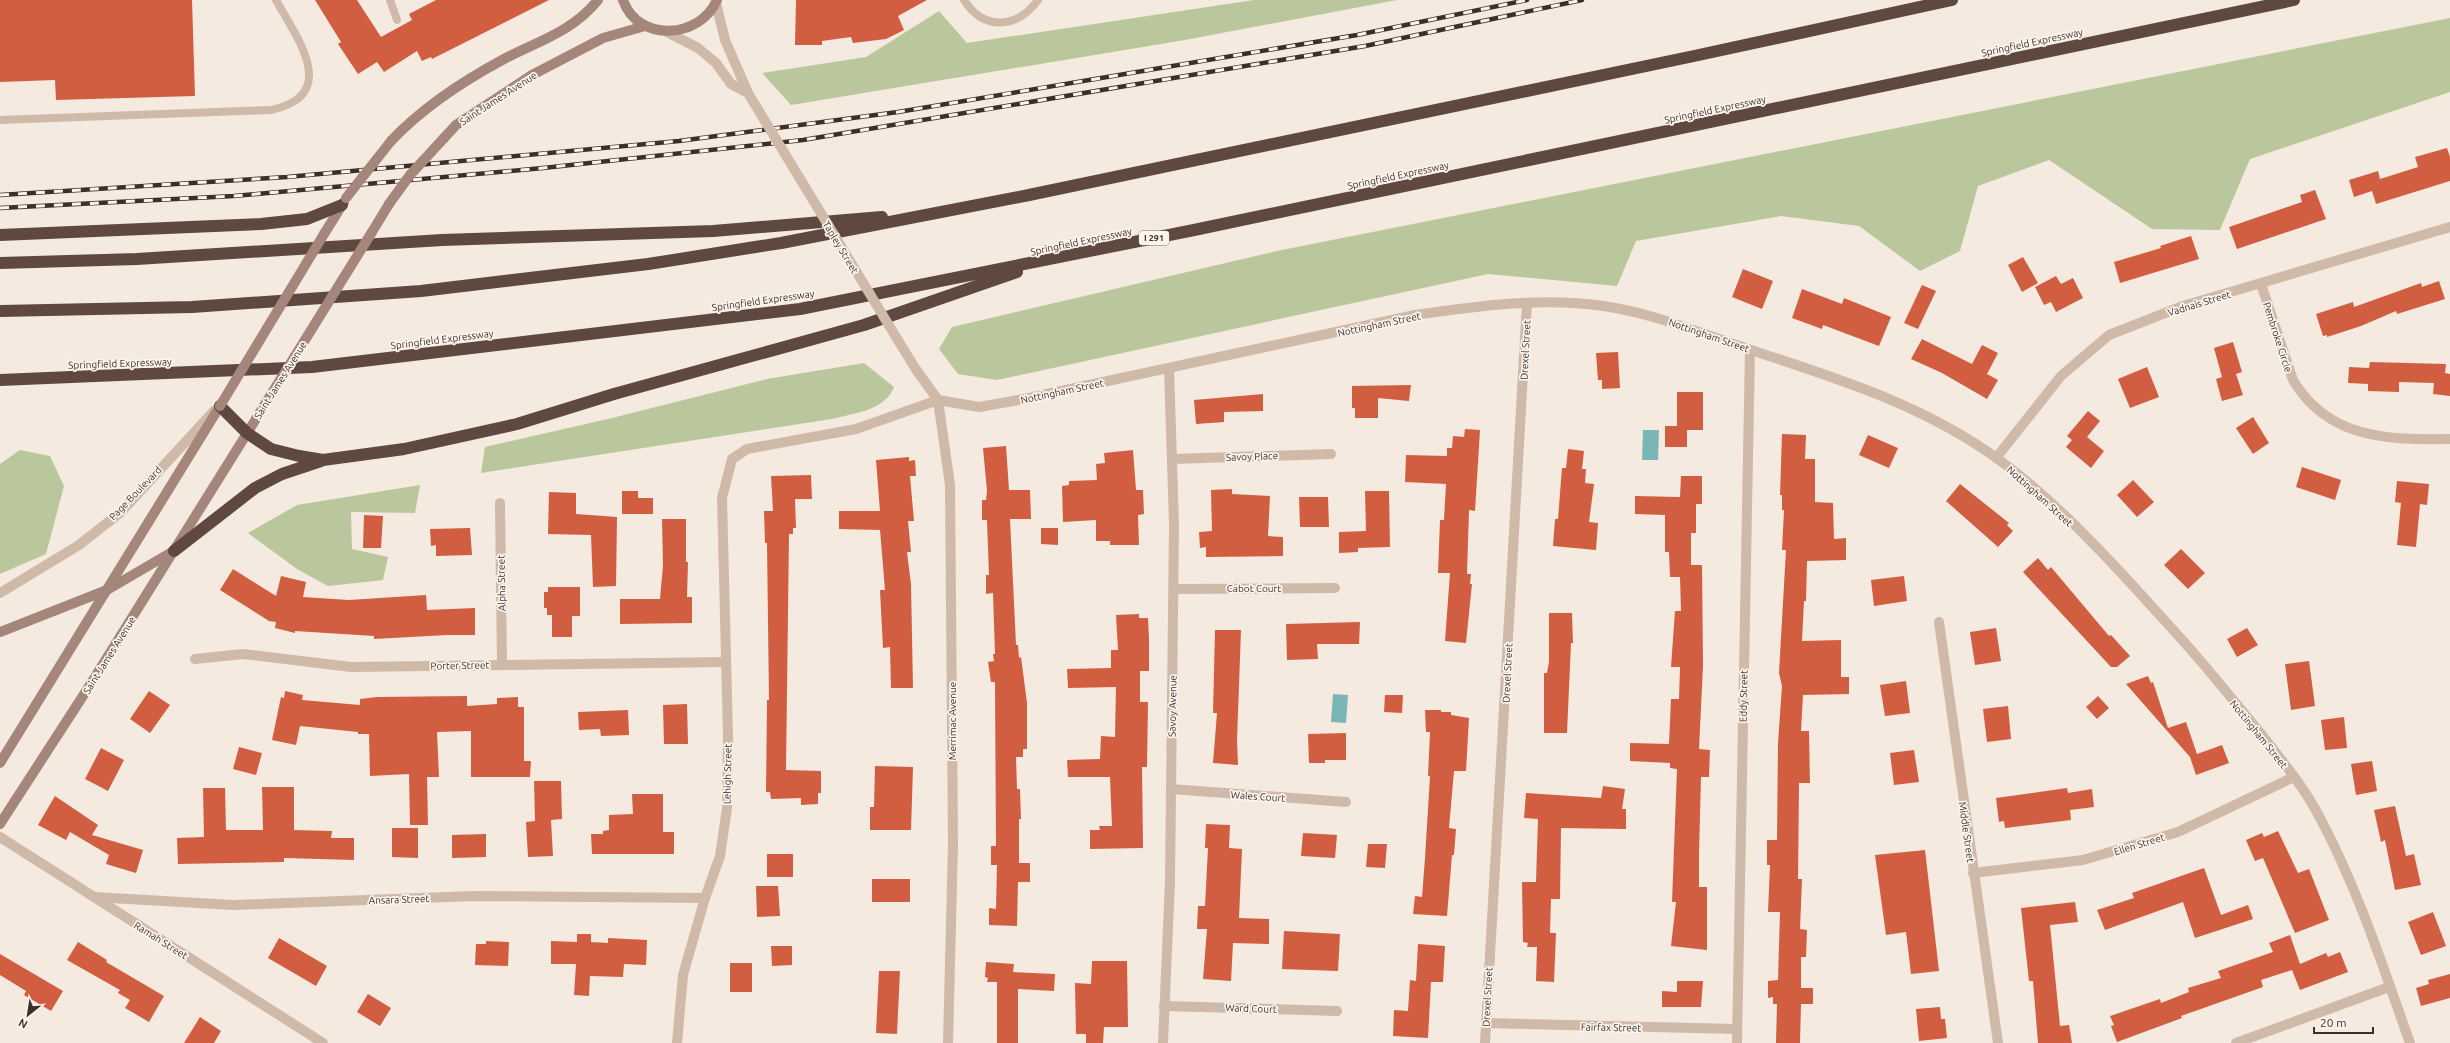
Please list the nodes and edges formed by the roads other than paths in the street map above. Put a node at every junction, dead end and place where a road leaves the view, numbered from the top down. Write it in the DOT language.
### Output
graph roads {
  1 [pos="276,0"];
  2 [pos="390,0"];
  3 [pos="598,0"];
  4 [pos="623,0"];
  5 [pos="964,0"];
  6 [pos="1038,0"];
  7 [pos="1952,0"];
  8 [pos="2294,0"];
  9 [pos="717,1"];
  10 [pos="397,20"];
  11 [pos="645,26"];
  12 [pos="667,32"];
  13 [pos="748,93"];
  14 [pos="0,120"];
  15 [pos="344,201"];
  16 [pos="943,212"];
  17 [pos="2450,227"];
  18 [pos="0,235"];
  19 [pos="1061,257"];
  20 [pos="0,263"];
  21 [pos="2261,284"];
  22 [pos="1527,303"];
  23 [pos="0,311"];
  24 [pos="1750,350"];
  25 [pos="1169,368"];
  26 [pos="0,380"];
  27 [pos="938,400"];
  28 [pos="220,406"];
  29 [pos="247,433"];
  30 [pos="2450,439"];
  31 [pos="1331,454"];
  32 [pos="1996,458"];
  33 [pos="1172,459"];
  34 [pos="322,460"];
  35 [pos="722,498"];
  36 [pos="500,503"];
  37 [pos="174,551"];
  38 [pos="1335,588"];
  39 [pos="1174,589"];
  40 [pos="107,590"];
  41 [pos="0,593"];
  42 [pos="1939,622"];
  43 [pos="0,632"];
  44 [pos="195,659"];
  45 [pos="726,662"];
  46 [pos="502,664"];
  47 [pos="0,764"];
  48 [pos="2294,777"];
  49 [pos="1171,789"];
  50 [pos="1346,802"];
  51 [pos="0,824"];
  52 [pos="0,836"];
  53 [pos="1973,873"];
  54 [pos="94,897"];
  55 [pos="705,898"];
  56 [pos="2390,987"];
  57 [pos="1164,1006"];
  58 [pos="1337,1010"];
  59 [pos="1486,1023"];
  60 [pos="1737,1029"];
  61 [pos="323,1043"];
  62 [pos="677,1043"];
  63 [pos="948,1043"];
  64 [pos="1163,1043"];
  65 [pos="1485,1043"];
  66 [pos="1737,1043"];
  67 [pos="1998,1043"];
  68 [pos="2236,1043"];
  69 [pos="2410,1043"];
  1 -- 14 [label="lane"];
  2 -- 10 [label="lane"];
  3 -- 15 [label="main road, bridge"];
  4 -- 11 [label="main road"];
  5 -- 6 [label="lane"];
  7 -- 16 [label="highway"];
  8 -- 19 [label="highway, Springfield Expressway / I 291"];
  9 -- 12 [label="main road"];
  9 -- 13 [label="street, Tapley Street"];
  11 -- 12 [label="main road"];
  11 -- 29 [label="main road, Saint James Avenue, bridge"];
  12 -- 13 [label="street, Tapley Street"];
  13 -- 27 [label="street, Tapley Street, bridge"];
  15 -- 18 [label="highway"];
  15 -- 28 [label="main road, bridge"];
  16 -- 20 [label="highway"];
  16 -- 23 [label="highway"];
  17 -- 21 [label="street, Vadnais Street"];
  19 -- 26 [label="highway, Springfield Expressway / I 291"];
  19 -- 34 [label="highway"];
  21 -- 30 [label="street, Pembroke Circle"];
  21 -- 32 [label="street, Vadnais Street"];
  22 -- 24 [label="street, Nottingham Street"];
  22 -- 25 [label="street, Nottingham Street"];
  22 -- 59 [label="street, Drexel Street"];
  24 -- 32 [label="street, Nottingham Street"];
  24 -- 60 [label="street, Eddy Street"];
  25 -- 27 [label="street, Nottingham Street"];
  25 -- 33 [label="street, Savoy Avenue"];
  27 -- 35 [label="street, Nottingham Street"];
  27 -- 63 [label="street, Merrimac Avenue"];
  28 -- 29 [label="highway"];
  28 -- 40 [label="main road"];
  28 -- 41 [label="street, Page Boulevard"];
  29 -- 34 [label="highway"];
  29 -- 37 [label="main road, Saint James Avenue"];
  31 -- 33 [label="street, Savoy Place"];
  32 -- 48 [label="street, Nottingham Street"];
  33 -- 39 [label="street, Savoy Avenue"];
  34 -- 37 [label="highway"];
  35 -- 45 [label="street, Lehigh Street"];
  36 -- 46 [label="street, Alpha Street"];
  37 -- 40 [label="main road"];
  37 -- 51 [label="main road, Saint James Avenue"];
  38 -- 39 [label="street, Cabot Court"];
  39 -- 49 [label="street, Savoy Avenue"];
  40 -- 43 [label="main road"];
  40 -- 47 [label="main road"];
  42 -- 53 [label="street, Middle Street"];
  44 -- 46 [label="street, Porter Street"];
  45 -- 46 [label="street, Porter Street"];
  45 -- 55 [label="street, Lehigh Street"];
  48 -- 53 [label="street, Ellen Street"];
  48 -- 56 [label="street, Nottingham Street"];
  49 -- 50 [label="street, Wales Court"];
  49 -- 57 [label="street, Savoy Avenue"];
  52 -- 54 [label="street, Ramah Street"];
  53 -- 67 [label="street, Middle Street"];
  54 -- 55 [label="street, Ansara Street"];
  54 -- 61 [label="street, Ramah Street"];
  55 -- 62 [label="street, Lehigh Street"];
  56 -- 68 [label="street"];
  56 -- 69 [label="street, Nottingham Street"];
  57 -- 58 [label="street, Ward Court"];
  57 -- 64 [label="street, Savoy Avenue"];
  59 -- 60 [label="street, Fairfax Street"];
  59 -- 65 [label="street, Drexel Street"];
  60 -- 66 [label="street, Eddy Street"];
}
